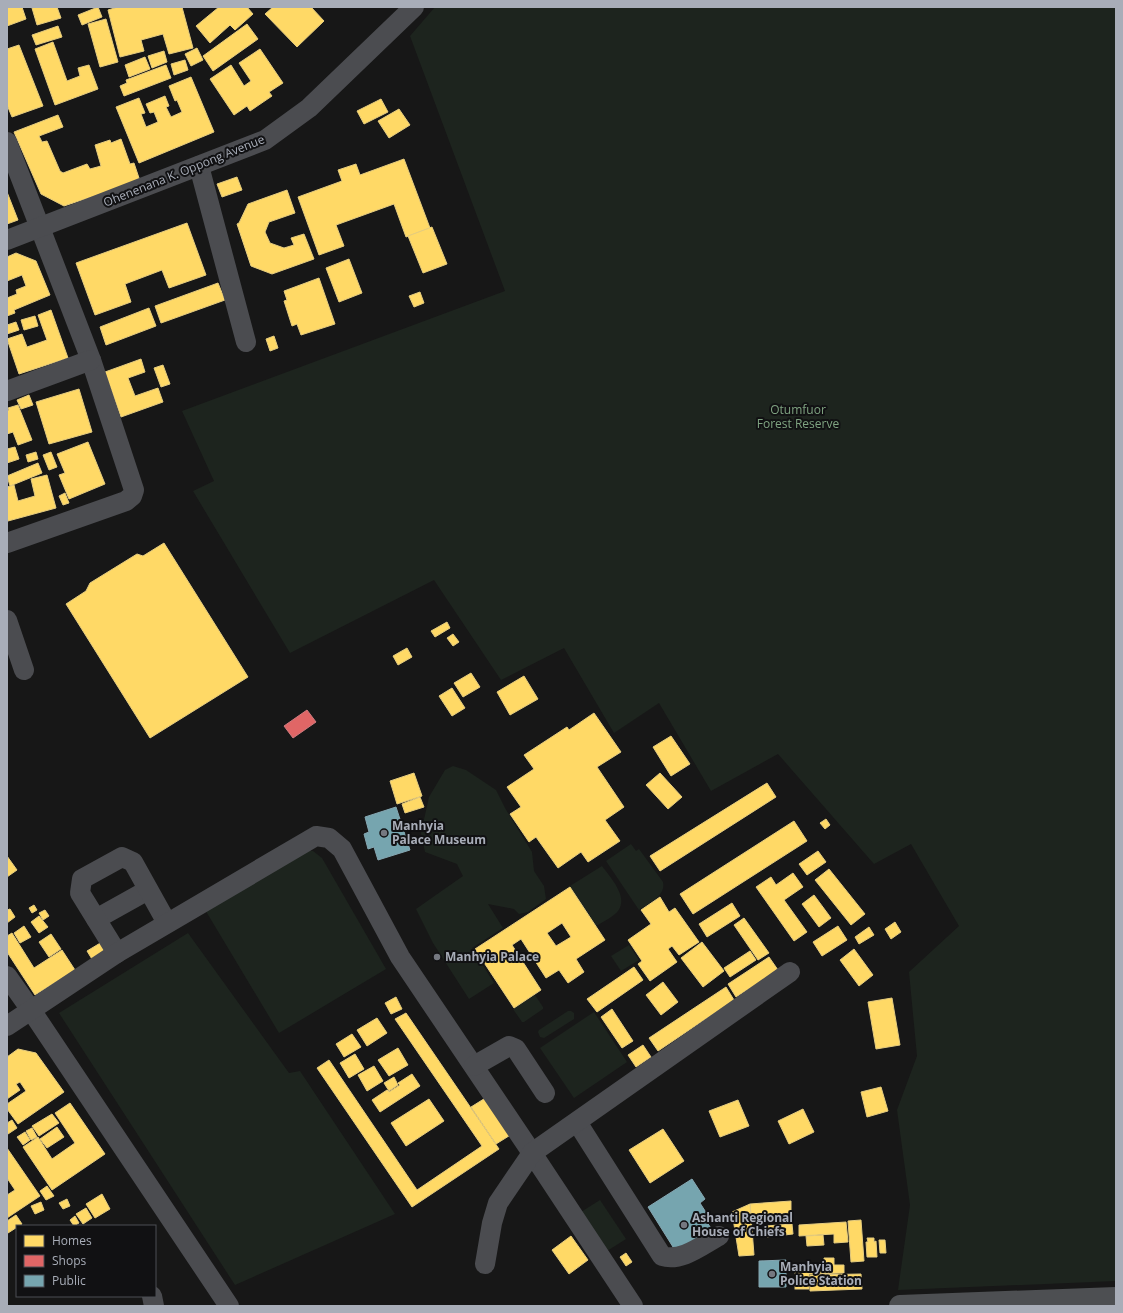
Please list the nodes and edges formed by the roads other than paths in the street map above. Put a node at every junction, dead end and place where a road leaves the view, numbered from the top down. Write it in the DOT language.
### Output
graph roads {
  1 [pos="414,7"];
  2 [pos="7,142"];
  3 [pos="198,166"];
  4 [pos="39,228"];
  5 [pos="7,240"];
  6 [pos="246,342"];
  7 [pos="91,360"];
  8 [pos="7,391"];
  9 [pos="7,543"];
  10 [pos="7,620"];
  11 [pos="24,670"];
  12 [pos="148,890"];
  13 [pos="96,918"];
  14 [pos="167,923"];
  15 [pos="117,953"];
  16 [pos="790,972"];
  17 [pos="7,976"];
  18 [pos="31,1010"];
  19 [pos="7,1026"];
  20 [pos="474,1066"];
  21 [pos="545,1093"];
  22 [pos="576,1122"];
  23 [pos="532,1153"];
  24 [pos="719,1236"];
  25 [pos="485,1264"];
  26 [pos="1116,1298"];
  27 [pos="229,1306"];
  28 [pos="633,1306"];
  29 [pos="900,1306"];
  1 -- 3 [label="street, Ohenenana K. Oppong Avenue"];
  2 -- 4 [label="street"];
  3 -- 4 [label="street, Ohenenana K. Oppong Avenue"];
  3 -- 6 [label="street"];
  4 -- 5 [label="street, Ohenenana K. Oppong Avenue"];
  4 -- 7 [label="street"];
  7 -- 8 [label="street"];
  7 -- 9 [label="street"];
  10 -- 11 [label="street"];
  12 -- 13 [label="street"];
  12 -- 13 [label="street"];
  12 -- 14 [label="street"];
  13 -- 15 [label="street"];
  14 -- 15 [label="street"];
  14 -- 20 [label="street"];
  15 -- 18 [label="street"];
  16 -- 22 [label="street"];
  17 -- 18 [label="street"];
  18 -- 19 [label="street"];
  18 -- 27 [label="street"];
  20 -- 21 [label="street"];
  20 -- 23 [label="street"];
  22 -- 23 [label="street"];
  22 -- 24 [label="street"];
  23 -- 25 [label="street"];
  23 -- 28 [label="street"];
  26 -- 29 [label="main road"];
}
